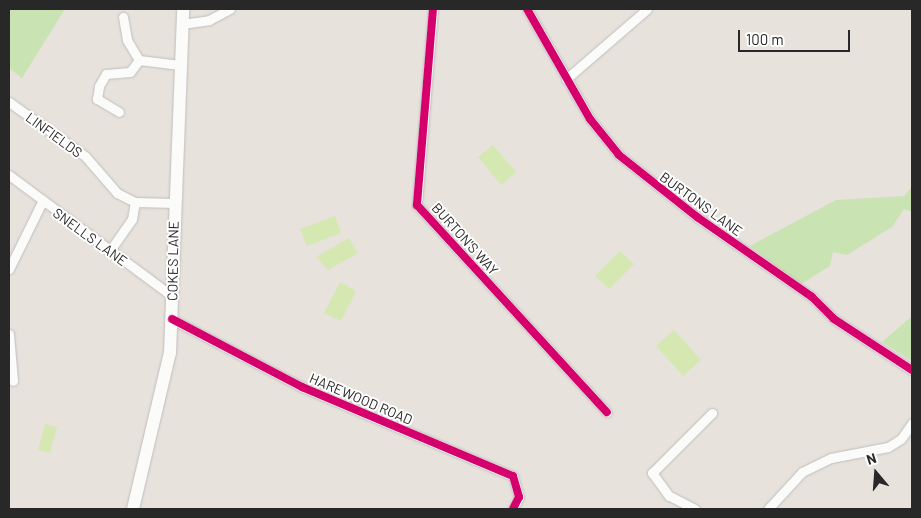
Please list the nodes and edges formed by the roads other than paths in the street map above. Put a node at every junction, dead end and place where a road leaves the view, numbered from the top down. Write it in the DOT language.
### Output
graph roads {
  1 [pos="183,9"];
  2 [pos="230,9"];
  3 [pos="433,9"];
  4 [pos="526,9"];
  5 [pos="648,9"];
  6 [pos="122,17"];
  7 [pos="182,24"];
  8 [pos="139,60"];
  9 [pos="180,65"];
  10 [pos="566,79"];
  11 [pos="9,102"];
  12 [pos="120,112"];
  13 [pos="9,175"];
  14 [pos="42,202"];
  15 [pos="135,202"];
  16 [pos="175,203"];
  17 [pos="12,252"];
  18 [pos="109,252"];
  19 [pos="9,269"];
  20 [pos="173,297"];
  21 [pos="172,319"];
  22 [pos="9,334"];
  23 [pos="912,370"];
  24 [pos="13,381"];
  25 [pos="607,412"];
  26 [pos="712,413"];
  27 [pos="912,423"];
  28 [pos="133,509"];
  29 [pos="513,509"];
  30 [pos="695,509"];
  31 [pos="768,509"];
  1 -- 7 [label="main road, COKES LANE"];
  2 -- 7 [label="street"];
  3 -- 25 [label="street, BURTON'S WAY"];
  4 -- 10 [label="street, BURTONS LANE"];
  5 -- 10 [label="street"];
  6 -- 8 [label="street"];
  7 -- 9 [label="main road, COKES LANE"];
  8 -- 9 [label="street"];
  8 -- 12 [label="street"];
  9 -- 16 [label="main road, COKES LANE"];
  10 -- 23 [label="street, BURTONS LANE"];
  11 -- 15 [label="street, LINFIELDS"];
  13 -- 14 [label="street, SNELLS LANE"];
  14 -- 17 [label="street"];
  14 -- 18 [label="street, SNELLS LANE"];
  15 -- 16 [label="street"];
  15 -- 18 [label="street"];
  16 -- 20 [label="main road, COKES LANE"];
  17 -- 19 [label="street"];
  18 -- 20 [label="street, SNELLS LANE"];
  20 -- 21 [label="main road, COKES LANE"];
  21 -- 28 [label="main road, COKES LANE"];
  21 -- 29 [label="street, HAREWOOD ROAD"];
  22 -- 24 [label="street"];
  26 -- 30 [label="street"];
  27 -- 31 [label="street"];
}
